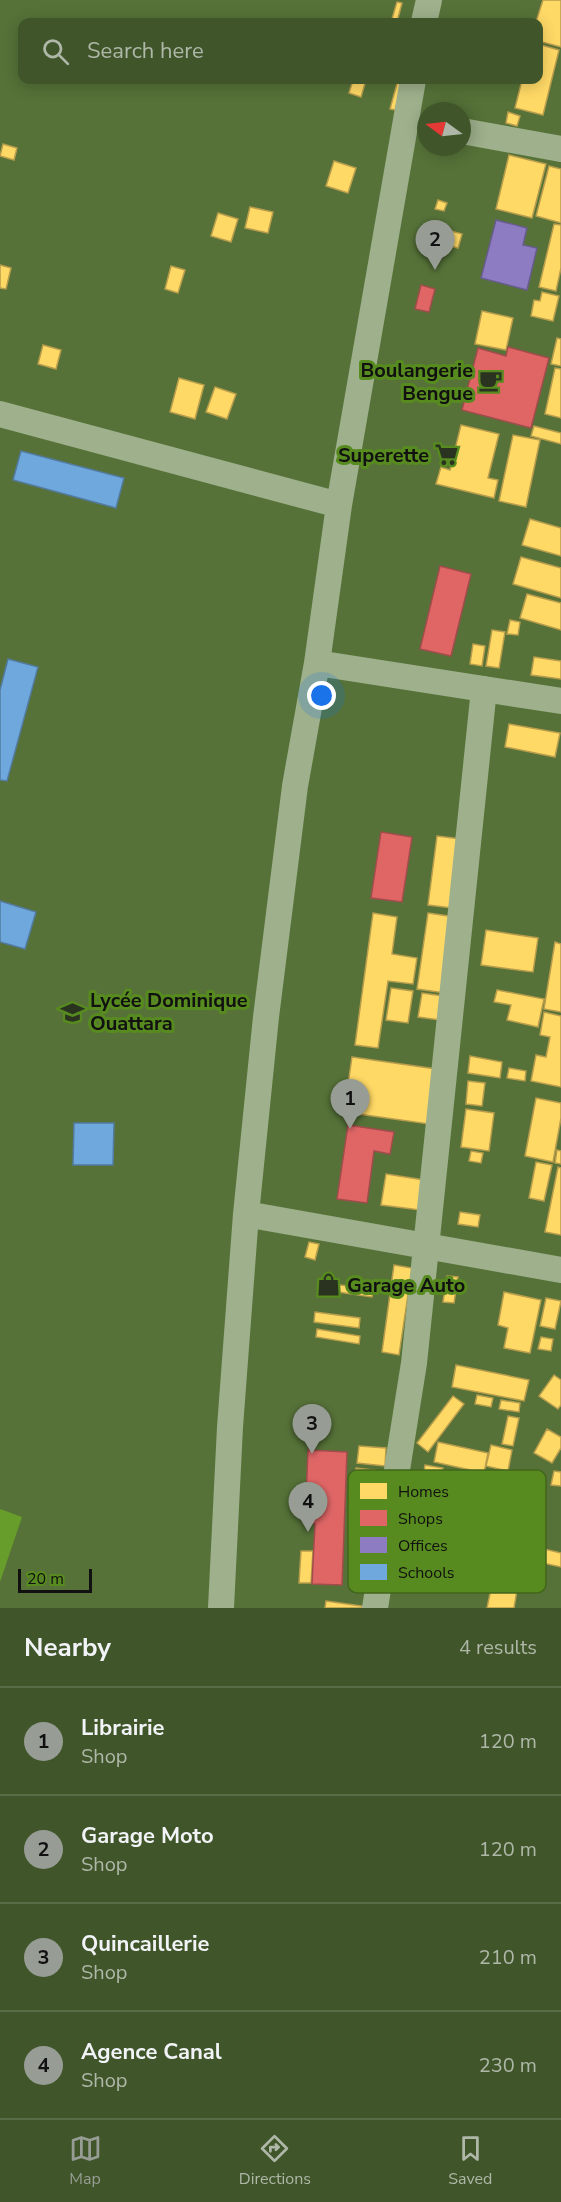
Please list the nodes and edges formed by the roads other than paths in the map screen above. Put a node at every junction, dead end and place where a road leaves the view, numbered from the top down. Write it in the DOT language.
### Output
graph roads {
  1 [pos="429,0"];
  2 [pos="425,18"];
  3 [pos="413,84"];
  4 [pos="416,123"];
  5 [pos="471,133"];
  6 [pos="561,149"];
  7 [pos="0,414"];
  8 [pos="339,505"];
  9 [pos="317,663"];
  10 [pos="484,689"];
  11 [pos="561,701"];
  12 [pos="246,1214"];
  13 [pos="426,1246"];
  14 [pos="561,1270"];
  15 [pos="397,1470"];
  16 [pos="377,1593"];
  17 [pos="221,1608"];
  18 [pos="375,1608"];
  1 -- 2 [label="street"];
  3 -- 4 [label="street"];
  4 -- 8 [label="street"];
  5 -- 6 [label="street"];
  7 -- 8 [label="street"];
  8 -- 9 [label="street"];
  9 -- 10 [label="street"];
  9 -- 12 [label="street"];
  10 -- 11 [label="street"];
  10 -- 13 [label="street"];
  12 -- 13 [label="street"];
  12 -- 17 [label="street"];
  13 -- 14 [label="street"];
  13 -- 15 [label="street"];
  16 -- 18 [label="street"];
}
